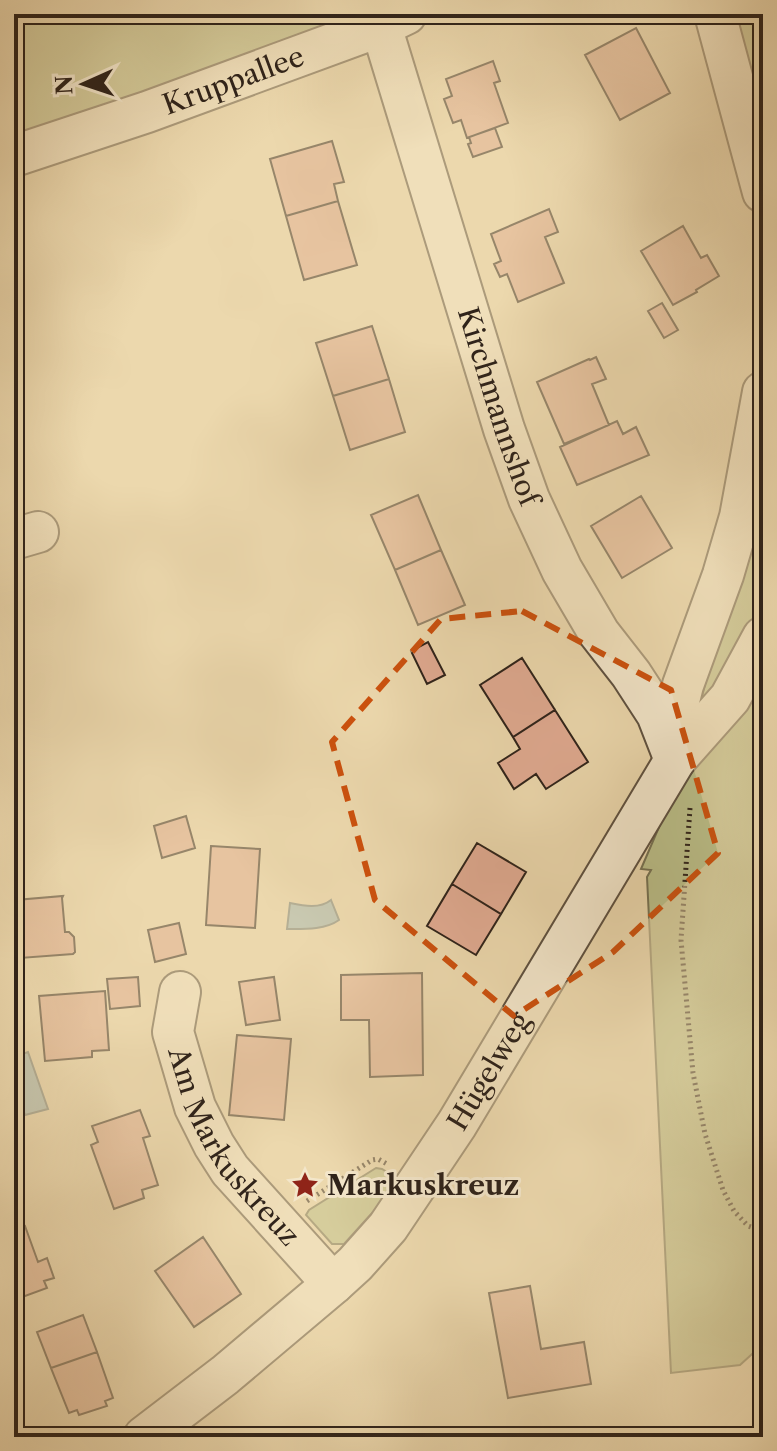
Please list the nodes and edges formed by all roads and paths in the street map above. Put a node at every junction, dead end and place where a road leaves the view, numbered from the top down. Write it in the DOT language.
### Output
graph roads {
  1 [pos="715,14"];
  2 [pos="394,20"];
  3 [pos="14,156"];
  4 [pos="763,192"];
  5 [pos="763,392"];
  6 [pos="763,637"];
  7 [pos="675,760"];
  8 [pos="180,992"];
  9 [pos="417,1183"];
  10 [pos="275,1220"];
  11 [pos="763,1231"];
  12 [pos="333,1284"];
  13 [pos="20,1425"];
  14 [pos="28,1437"];
  15 [pos="144,1437"];
  1 -- 4 [label="street"];
  2 -- 3 [label="street, Kruppallee"];
  2 -- 7 [label="street, Kirchmannshof"];
  5 -- 7 [label="street, Hügelweg"];
  6 -- 7 [label="street, Hügelweg"];
  7 -- 9 [label="street, Hügelweg"];
  7 -- 11 [label="path"];
  8 -- 10 [label="street, Am Markuskreuz"];
  9 -- 10 [label="path"];
  9 -- 12 [label="street, Hügelweg"];
  10 -- 12 [label="street, Am Markuskreuz"];
  12 -- 15 [label="street, Hügelweg"];
  13 -- 14 [label="path"];
}
